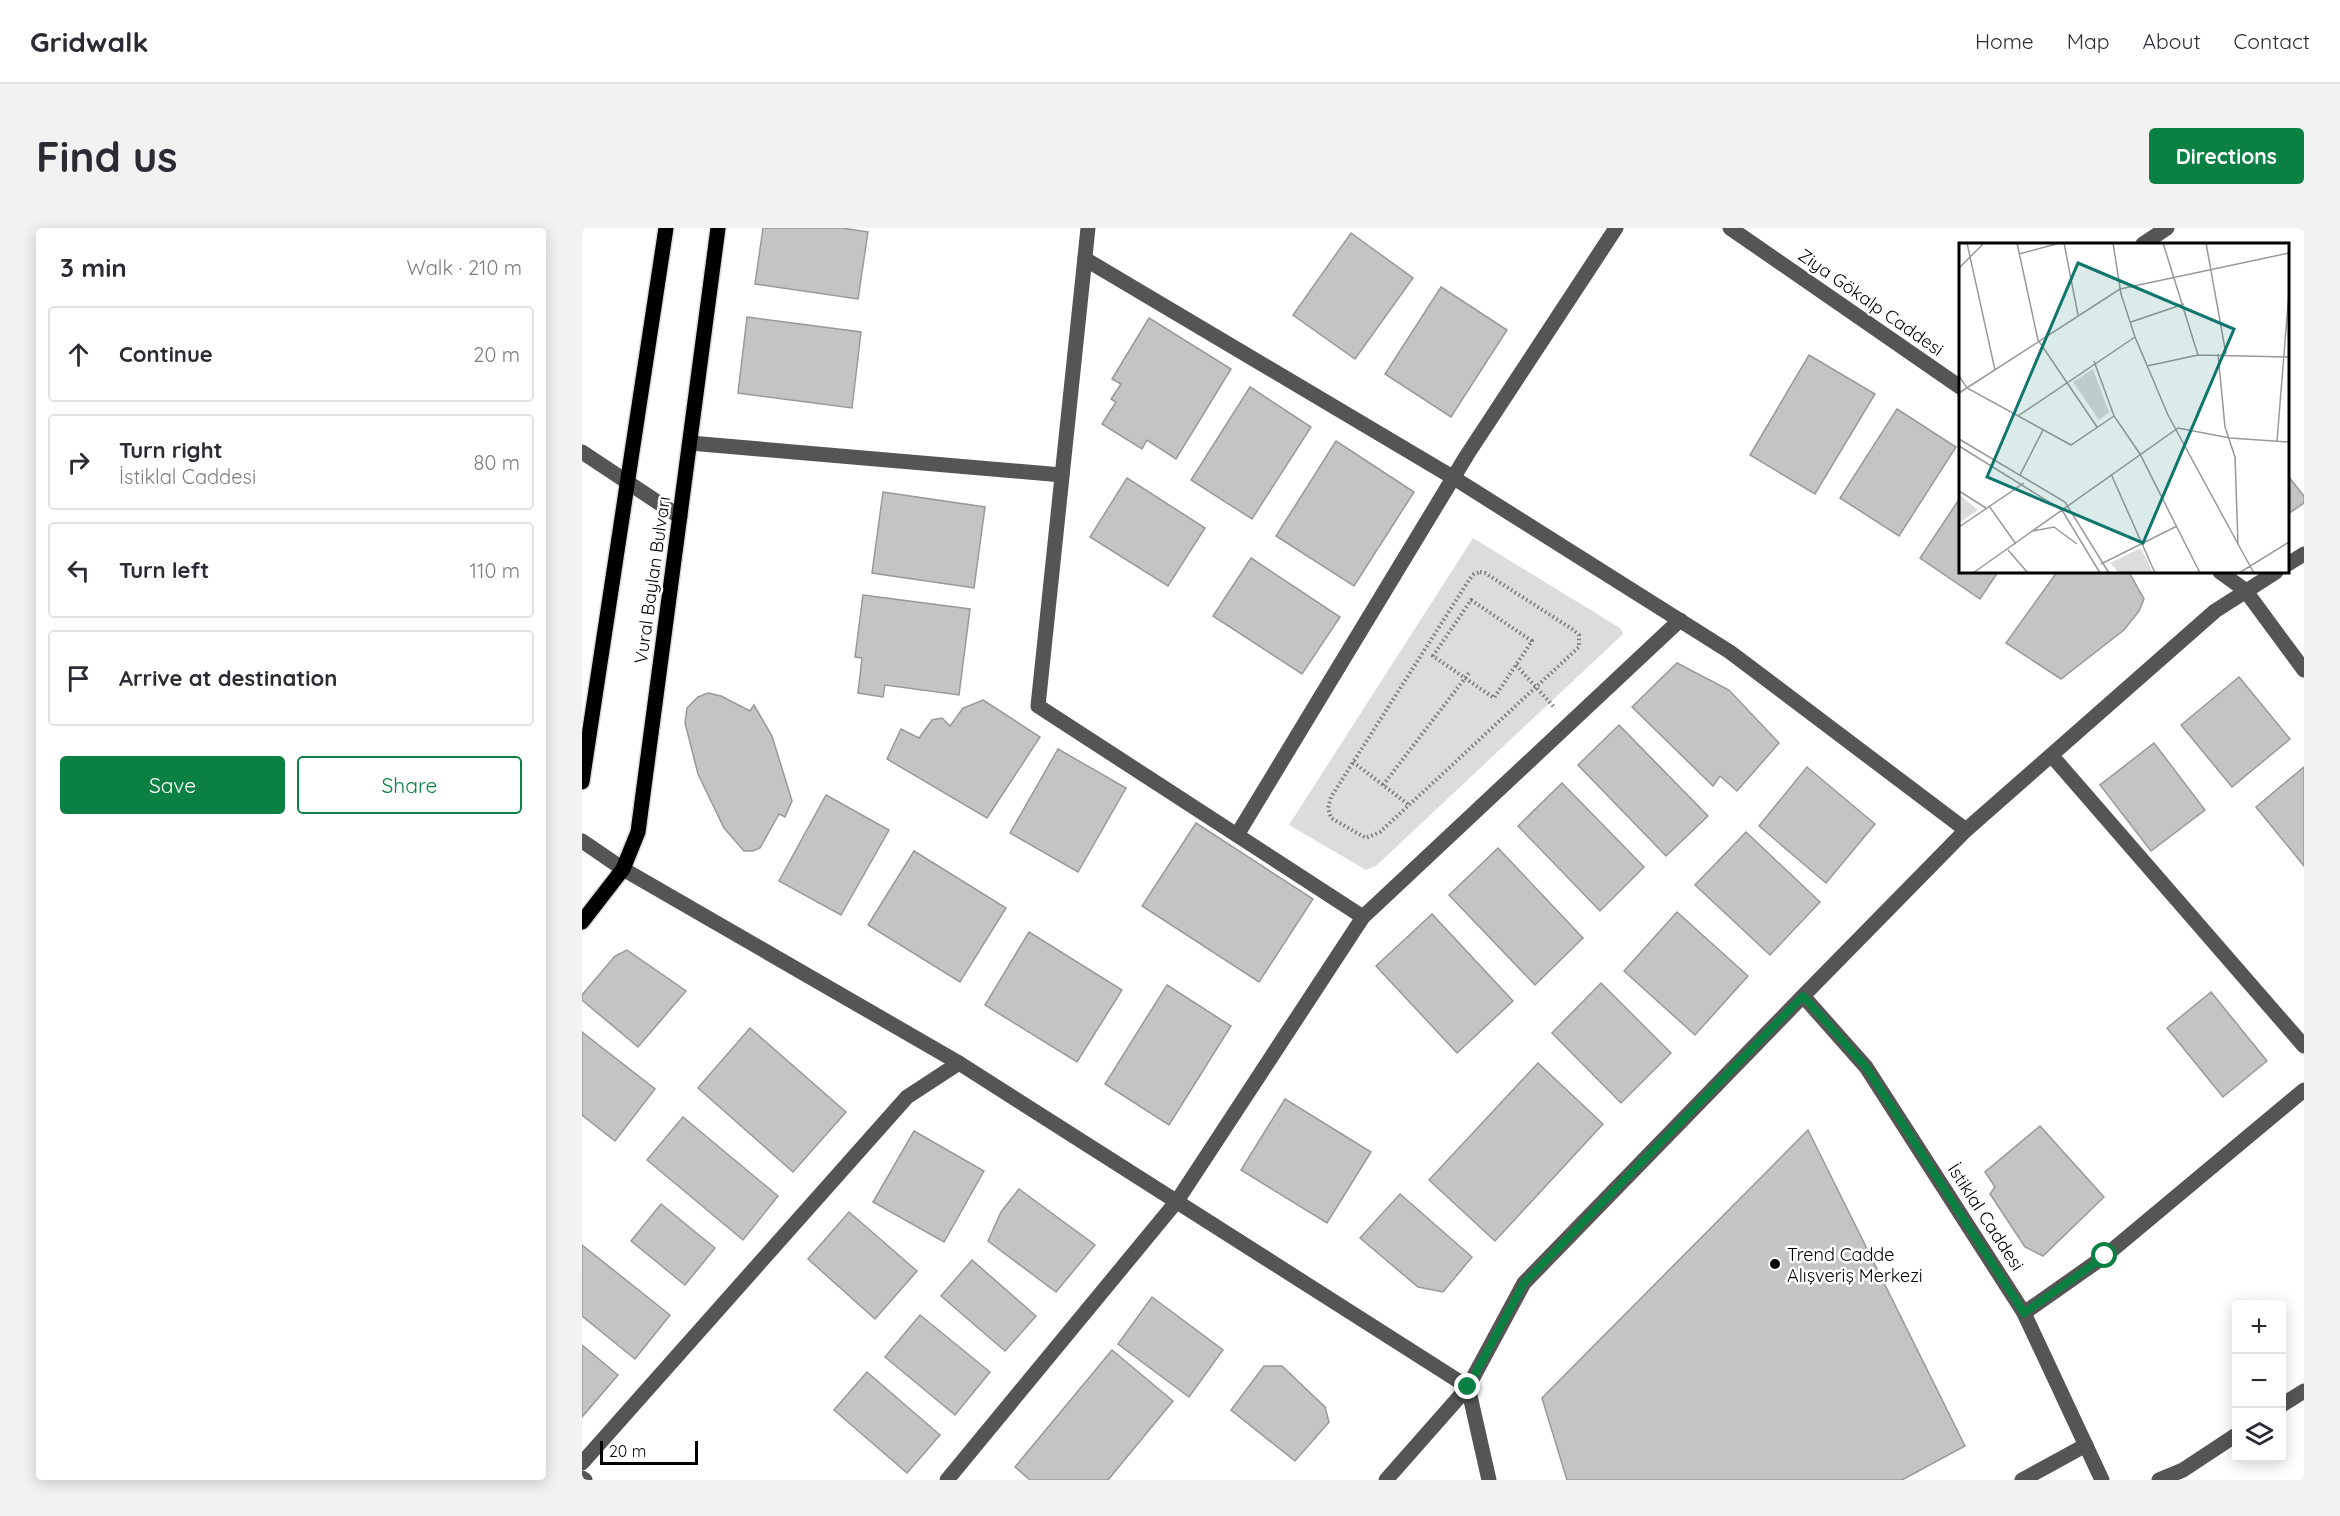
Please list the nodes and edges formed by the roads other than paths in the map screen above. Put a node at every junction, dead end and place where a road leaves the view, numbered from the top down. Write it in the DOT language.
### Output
graph roads {
  1 [pos="666,228"];
  2 [pos="718,228"];
  3 [pos="1088,228"];
  4 [pos="1616,228"];
  5 [pos="1730,228"];
  6 [pos="2167,228"];
  7 [pos="2144,243"];
  8 [pos="1085,259"];
  9 [pos="1959,369"];
  10 [pos="1946,378"];
  11 [pos="1959,386"];
  12 [pos="690,443"];
  13 [pos="582,452"];
  14 [pos="1062,475"];
  15 [pos="1454,478"];
  16 [pos="628,482"];
  17 [pos="680,517"];
  18 [pos="2304,554"];
  19 [pos="2289,563"];
  20 [pos="2221,573"];
  21 [pos="2274,573"];
  22 [pos="2246,591"];
  23 [pos="1680,620"];
  24 [pos="2304,670"];
  25 [pos="2052,756"];
  26 [pos="582,782"];
  27 [pos="1966,830"];
  28 [pos="1237,835"];
  29 [pos="582,842"];
  30 [pos="623,869"];
  31 [pos="1363,917"];
  32 [pos="582,922"];
  33 [pos="1803,996"];
  34 [pos="2304,1046"];
  35 [pos="959,1063"];
  36 [pos="2304,1090"];
  37 [pos="1177,1201"];
  38 [pos="2024,1313"];
  39 [pos="1468,1387"];
  40 [pos="2304,1391"];
  41 [pos="2286,1403"];
  42 [pos="2232,1438"];
  43 [pos="2086,1445"];
  44 [pos="582,1463"];
  45 [pos="947,1480"];
  46 [pos="1386,1480"];
  47 [pos="1489,1480"];
  48 [pos="2022,1480"];
  49 [pos="2102,1480"];
  50 [pos="2159,1480"];
  1 -- 16 [label="main road, Vural Baylan Bulvarı"];
  2 -- 12 [label="main road, Vural Baylan Bulvarı"];
  3 -- 8 [label="street"];
  4 -- 15 [label="street"];
  5 -- 10 [label="street, Ziya Gökalp Caddesi"];
  6 -- 7 [label="street"];
  8 -- 14 [label="street"];
  8 -- 15 [label="street"];
  9 -- 10 [label="street"];
  10 -- 11 [label="street, Ziya Gökalp Caddesi"];
  12 -- 14 [label="street"];
  12 -- 17 [label="main road, Vural Baylan Bulvarı"];
  13 -- 16 [label="street"];
  14 -- 28 [label="street"];
  15 -- 23 [label="street"];
  15 -- 28 [label="street"];
  16 -- 17 [label="street"];
  16 -- 26 [label="main road, Vural Baylan Bulvarı"];
  17 -- 30 [label="main road, Vural Baylan Bulvarı"];
  18 -- 19 [label="street"];
  20 -- 22 [label="street"];
  21 -- 22 [label="street"];
  22 -- 24 [label="street"];
  22 -- 25 [label="street"];
  23 -- 27 [label="street"];
  23 -- 31 [label="street"];
  25 -- 27 [label="street"];
  25 -- 34 [label="street"];
  27 -- 33 [label="street"];
  28 -- 31 [label="street"];
  29 -- 30 [label="street"];
  30 -- 32 [label="main road, Vural Baylan Bulvarı"];
  30 -- 35 [label="street"];
  31 -- 37 [label="street"];
  33 -- 38 [label="street, İstiklal Caddesi"];
  33 -- 39 [label="street"];
  35 -- 37 [label="street"];
  35 -- 44 [label="street"];
  36 -- 38 [label="street"];
  37 -- 39 [label="street"];
  37 -- 45 [label="street"];
  38 -- 43 [label="street, İstiklal Caddesi"];
  39 -- 46 [label="street"];
  39 -- 47 [label="street"];
  40 -- 41 [label="street"];
  42 -- 50 [label="street"];
  43 -- 48 [label="street"];
  43 -- 49 [label="street, İstiklal Caddesi"];
}
